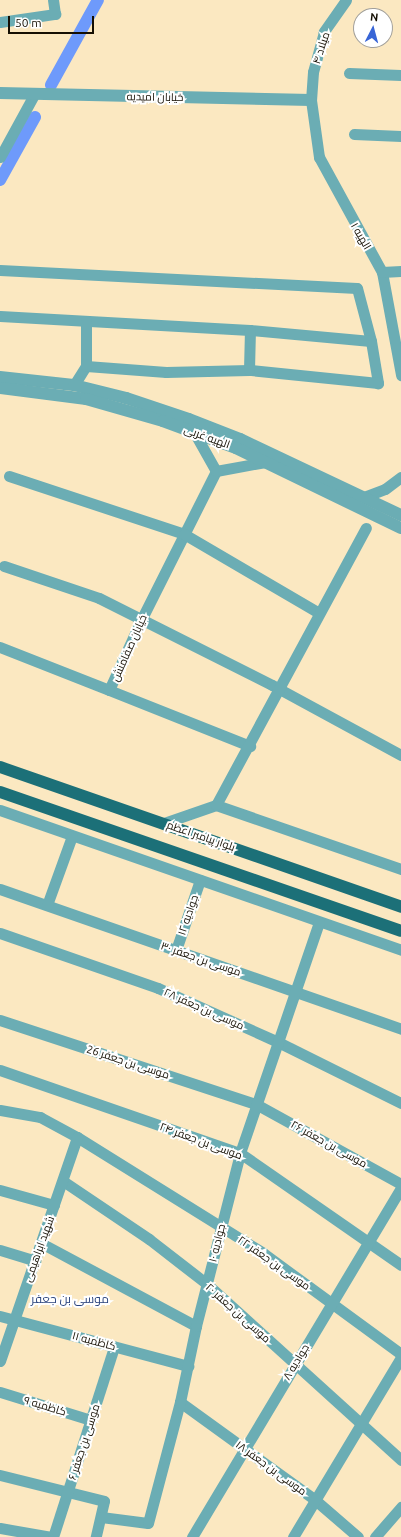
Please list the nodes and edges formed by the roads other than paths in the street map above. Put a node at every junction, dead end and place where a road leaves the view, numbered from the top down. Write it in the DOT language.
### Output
graph roads {
  1 [pos="53,0"];
  2 [pos="346,0"];
  3 [pos="0,22"];
  4 [pos="349,73"];
  5 [pos="401,74"];
  6 [pos="0,93"];
  7 [pos="34,95"];
  8 [pos="311,100"];
  9 [pos="354,134"];
  10 [pos="401,136"];
  11 [pos="0,157"];
  12 [pos="0,270"];
  13 [pos="401,271"];
  14 [pos="382,272"];
  15 [pos="0,316"];
  16 [pos="86,322"];
  17 [pos="250,330"];
  18 [pos="371,341"];
  19 [pos="86,366"];
  20 [pos="249,370"];
  21 [pos="401,375"];
  22 [pos="0,377"];
  23 [pos="74,385"];
  24 [pos="0,388"];
  25 [pos="194,432"];
  26 [pos="265,462"];
  27 [pos="216,471"];
  28 [pos="9,476"];
  29 [pos="401,477"];
  30 [pos="364,497"];
  31 [pos="401,515"];
  32 [pos="366,528"];
  33 [pos="401,528"];
  34 [pos="184,534"];
  35 [pos="4,566"];
  36 [pos="319,613"];
  37 [pos="142,618"];
  38 [pos="0,647"];
  39 [pos="279,689"];
  40 [pos="110,690"];
  41 [pos="250,746"];
  42 [pos="401,755"];
  43 [pos="0,767"];
  44 [pos="0,792"];
  45 [pos="216,806"];
  46 [pos="0,810"];
  47 [pos="164,824"];
  48 [pos="72,836"];
  49 [pos="401,869"];
  50 [pos="200,880"];
  51 [pos="0,889"];
  52 [pos="47,906"];
  53 [pos="401,906"];
  54 [pos="319,922"];
  55 [pos="401,931"];
  56 [pos="0,933"];
  57 [pos="176,950"];
  58 [pos="401,950"];
  59 [pos="294,992"];
  60 [pos="0,1020"];
  61 [pos="401,1029"];
  62 [pos="278,1042"];
  63 [pos="0,1070"];
  64 [pos="401,1103"];
  65 [pos="256,1104"];
  66 [pos="0,1110"];
  67 [pos="78,1137"];
  68 [pos="240,1153"];
  69 [pos="63,1181"];
  70 [pos="401,1184"];
  71 [pos="401,1188"];
  72 [pos="0,1190"];
  73 [pos="54,1205"];
  74 [pos="221,1227"];
  75 [pos="368,1242"];
  76 [pos="41,1243"];
  77 [pos="0,1250"];
  78 [pos="35,1261"];
  79 [pos="401,1265"];
  80 [pos="207,1284"];
  81 [pos="331,1303"];
  82 [pos="0,1316"];
  83 [pos="13,1320"];
  84 [pos="196,1326"];
  85 [pos="114,1346"];
  86 [pos="401,1355"];
  87 [pos="0,1361"];
  88 [pos="294,1364"];
  89 [pos="188,1366"];
  90 [pos="0,1392"];
  91 [pos="180,1402"];
  92 [pos="91,1420"];
  93 [pos="360,1423"];
  94 [pos="244,1448"];
  95 [pos="401,1460"];
  96 [pos="0,1474"];
  97 [pos="68,1492"];
  98 [pos="314,1499"];
  99 [pos="401,1507"];
  100 [pos="101,1517"];
  101 [pos="0,1528"];
  102 [pos="52,1537"];
  103 [pos="96,1537"];
  104 [pos="192,1537"];
  105 [pos="293,1537"];
  106 [pos="358,1537"];
  107 [pos="375,1537"];
  1 -- 3 [label="street"];
  2 -- 8 [label="street, میلاد ۴"];
  4 -- 5 [label="street"];
  6 -- 7 [label="street, خیابان امیدیه"];
  7 -- 8 [label="street, خیابان امیدیه"];
  7 -- 11 [label="street"];
  8 -- 14 [label="street, الهیه ۱"];
  9 -- 10 [label="street"];
  12 -- 18 [label="street"];
  13 -- 14 [label="street"];
  14 -- 21 [label="street, الهیه ۱"];
  15 -- 16 [label="street"];
  16 -- 17 [label="street"];
  16 -- 19 [label="street"];
  17 -- 18 [label="street"];
  17 -- 20 [label="street"];
  18 -- 20 [label="street"];
  19 -- 20 [label="street"];
  19 -- 23 [label="street"];
  22 -- 23 [label="street, الهیه غربی"];
  23 -- 30 [label="street, الهیه غربی"];
  24 -- 25 [label="street, الهیه غربی"];
  25 -- 26 [label="street, الهیه غربی"];
  25 -- 27 [label="street"];
  26 -- 27 [label="street"];
  26 -- 33 [label="street, الهیه غربی"];
  27 -- 34 [label="street, خیابان صفامنش"];
  28 -- 34 [label="street"];
  29 -- 30 [label="street"];
  30 -- 31 [label="street, الهیه غربی"];
  32 -- 36 [label="street"];
  34 -- 36 [label="street"];
  34 -- 37 [label="street, خیابان صفامنش"];
  35 -- 37 [label="street"];
  36 -- 39 [label="street"];
  37 -- 39 [label="street"];
  37 -- 40 [label="street, خیابان صفامنش"];
  38 -- 40 [label="street"];
  39 -- 41 [label="street"];
  39 -- 42 [label="street"];
  40 -- 41 [label="street, خیابان صفامنش"];
  41 -- 45 [label="street"];
  43 -- 47 [label="main road, بلوار پیامبر اعظم"];
  44 -- 55 [label="main road"];
  45 -- 47 [label="street"];
  45 -- 49 [label="street"];
  46 -- 48 [label="street"];
  47 -- 53 [label="main road, بلوار پیامبر اعظم"];
  48 -- 50 [label="street"];
  48 -- 52 [label="street"];
  50 -- 54 [label="street"];
  50 -- 57 [label="street, جوادیه ۱۲"];
  51 -- 52 [label="street, موسی بن جعفر ۳۰"];
  52 -- 57 [label="street, موسی بن جعفر ۳۰"];
  54 -- 58 [label="street"];
  54 -- 59 [label="street, جوادیه ۱۰"];
  56 -- 62 [label="street, موسی بن جعفر ۲۸"];
  57 -- 59 [label="street, موسی بن جعفر ۳۰"];
  59 -- 61 [label="street, موسی بن جعفر ۳۰"];
  59 -- 62 [label="street, جوادیه ۱۰"];
  60 -- 65 [label="street, موسی بن جعفر 26"];
  62 -- 64 [label="street, موسی بن جعفر ۲۸"];
  62 -- 65 [label="street, جوادیه ۱۰"];
  63 -- 68 [label="street, موسی بن جعفر ۲۴"];
  65 -- 68 [label="street, جوادیه ۱۰"];
  65 -- 70 [label="street, موسی بن جعفر ۲۶"];
  66 -- 67 [label="street, موسی بن جعفر ۲۲"];
  67 -- 69 [label="street, شهید ابراهیمی"];
  67 -- 74 [label="street, موسی بن جعفر ۲۲"];
  68 -- 74 [label="street, جوادیه ۱۰"];
  68 -- 75 [label="street, موسی بن جعفر ۲۴"];
  69 -- 73 [label="street, شهید ابراهیمی"];
  69 -- 80 [label="street, موسی بن جعفر ۲۰"];
  71 -- 75 [label="street, جوادیه ۸"];
  72 -- 73 [label="street"];
  73 -- 76 [label="street, شهید ابراهیمی"];
  74 -- 80 [label="street, جوادیه ۱۰"];
  74 -- 81 [label="street, موسی بن جعفر ۲۲"];
  75 -- 79 [label="street, موسی بن جعفر ۲۴"];
  75 -- 81 [label="street, جوادیه ۸"];
  76 -- 78 [label="street, شهید ابراهیمی"];
  76 -- 84 [label="street"];
  77 -- 78 [label="street"];
  78 -- 83 [label="street, شهید ابراهیمی"];
  80 -- 84 [label="street, جوادیه ۱۰"];
  80 -- 88 [label="street, موسی بن جعفر ۲۰"];
  81 -- 86 [label="street, موسی بن جعفر ۲۲"];
  81 -- 88 [label="street, جوادیه ۸"];
  82 -- 83 [label="street, کاظمیه ۱۱"];
  83 -- 85 [label="street, کاظمیه ۱۱"];
  83 -- 87 [label="street, شهید ابراهیمی"];
  84 -- 89 [label="street, جوادیه ۱۰"];
  85 -- 89 [label="street, کاظمیه ۱۱"];
  85 -- 92 [label="street, موسی بن جعفر ۶"];
  86 -- 93 [label="street"];
  88 -- 93 [label="street, موسی بن جعفر ۲۰"];
  88 -- 94 [label="street, جوادیه ۸"];
  89 -- 91 [label="street, جوادیه ۱۰"];
  90 -- 92 [label="street, کاظمیه ۹"];
  91 -- 94 [label="street, موسی بن جعفر ۱۸"];
  91 -- 100 [label="street, جوادیه ۱۰"];
  92 -- 97 [label="street, موسی بن جعفر ۶"];
  93 -- 95 [label="street, موسی بن جعفر ۲۰"];
  93 -- 98 [label="street"];
  94 -- 98 [label="street, موسی بن جعفر ۱۸"];
  94 -- 104 [label="street, جوادیه ۸"];
  96 -- 97 [label="street"];
  97 -- 100 [label="street"];
  97 -- 102 [label="street, موسی بن جعفر ۶"];
  98 -- 105 [label="street"];
  98 -- 106 [label="street, موسی بن جعفر ۱۸"];
  99 -- 107 [label="street"];
  100 -- 103 [label="street"];
  101 -- 102 [label="street"];
}
